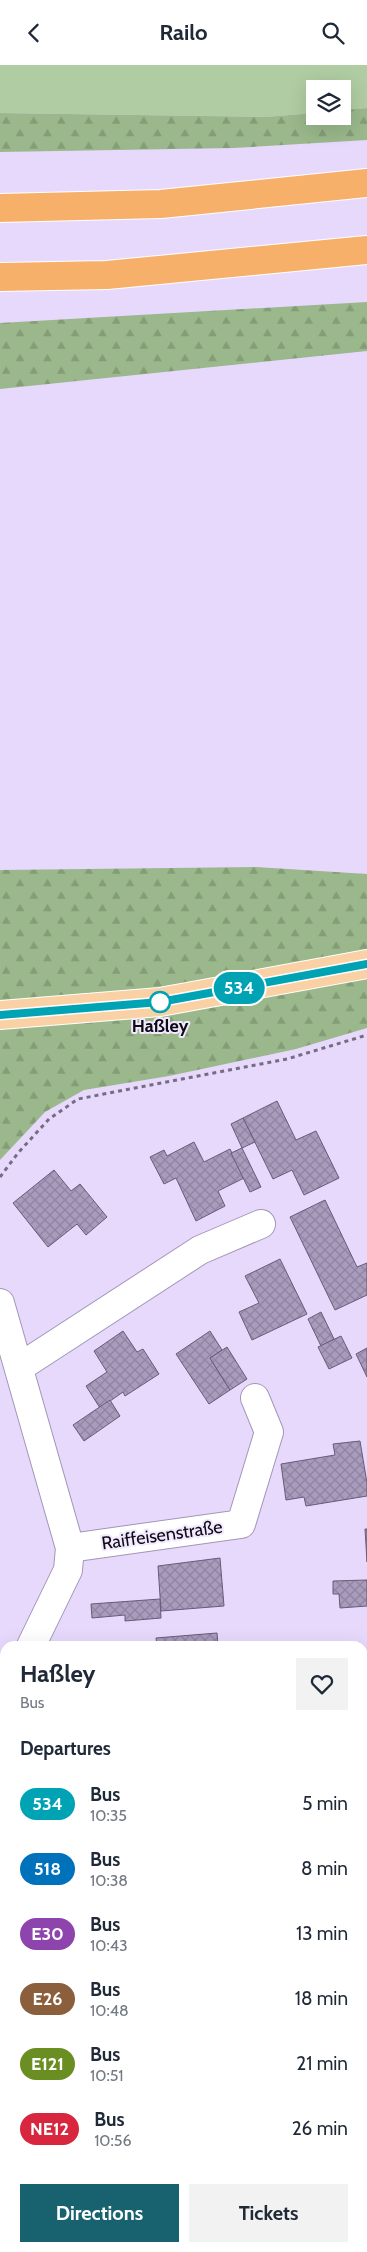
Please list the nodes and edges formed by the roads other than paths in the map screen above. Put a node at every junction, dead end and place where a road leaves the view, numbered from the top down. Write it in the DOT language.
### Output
graph roads {
  1 [pos="367,183"];
  2 [pos="0,208"];
  3 [pos="367,250"];
  4 [pos="0,277"];
  5 [pos="367,964"];
  6 [pos="0,1015"];
  7 [pos="261,1224"];
  8 [pos="1,1313"];
  9 [pos="20,1367"];
  10 [pos="255,1398"];
  11 [pos="70,1548"];
  12 [pos="33,1641"];
  1 -- 2 [label="highway"];
  3 -- 4 [label="highway"];
  5 -- 6 [label="main road"];
  7 -- 9 [label="street"];
  8 -- 9 [label="street"];
  9 -- 11 [label="street"];
  10 -- 11 [label="street, Raiffeisenstraße"];
  11 -- 12 [label="street"];
}
